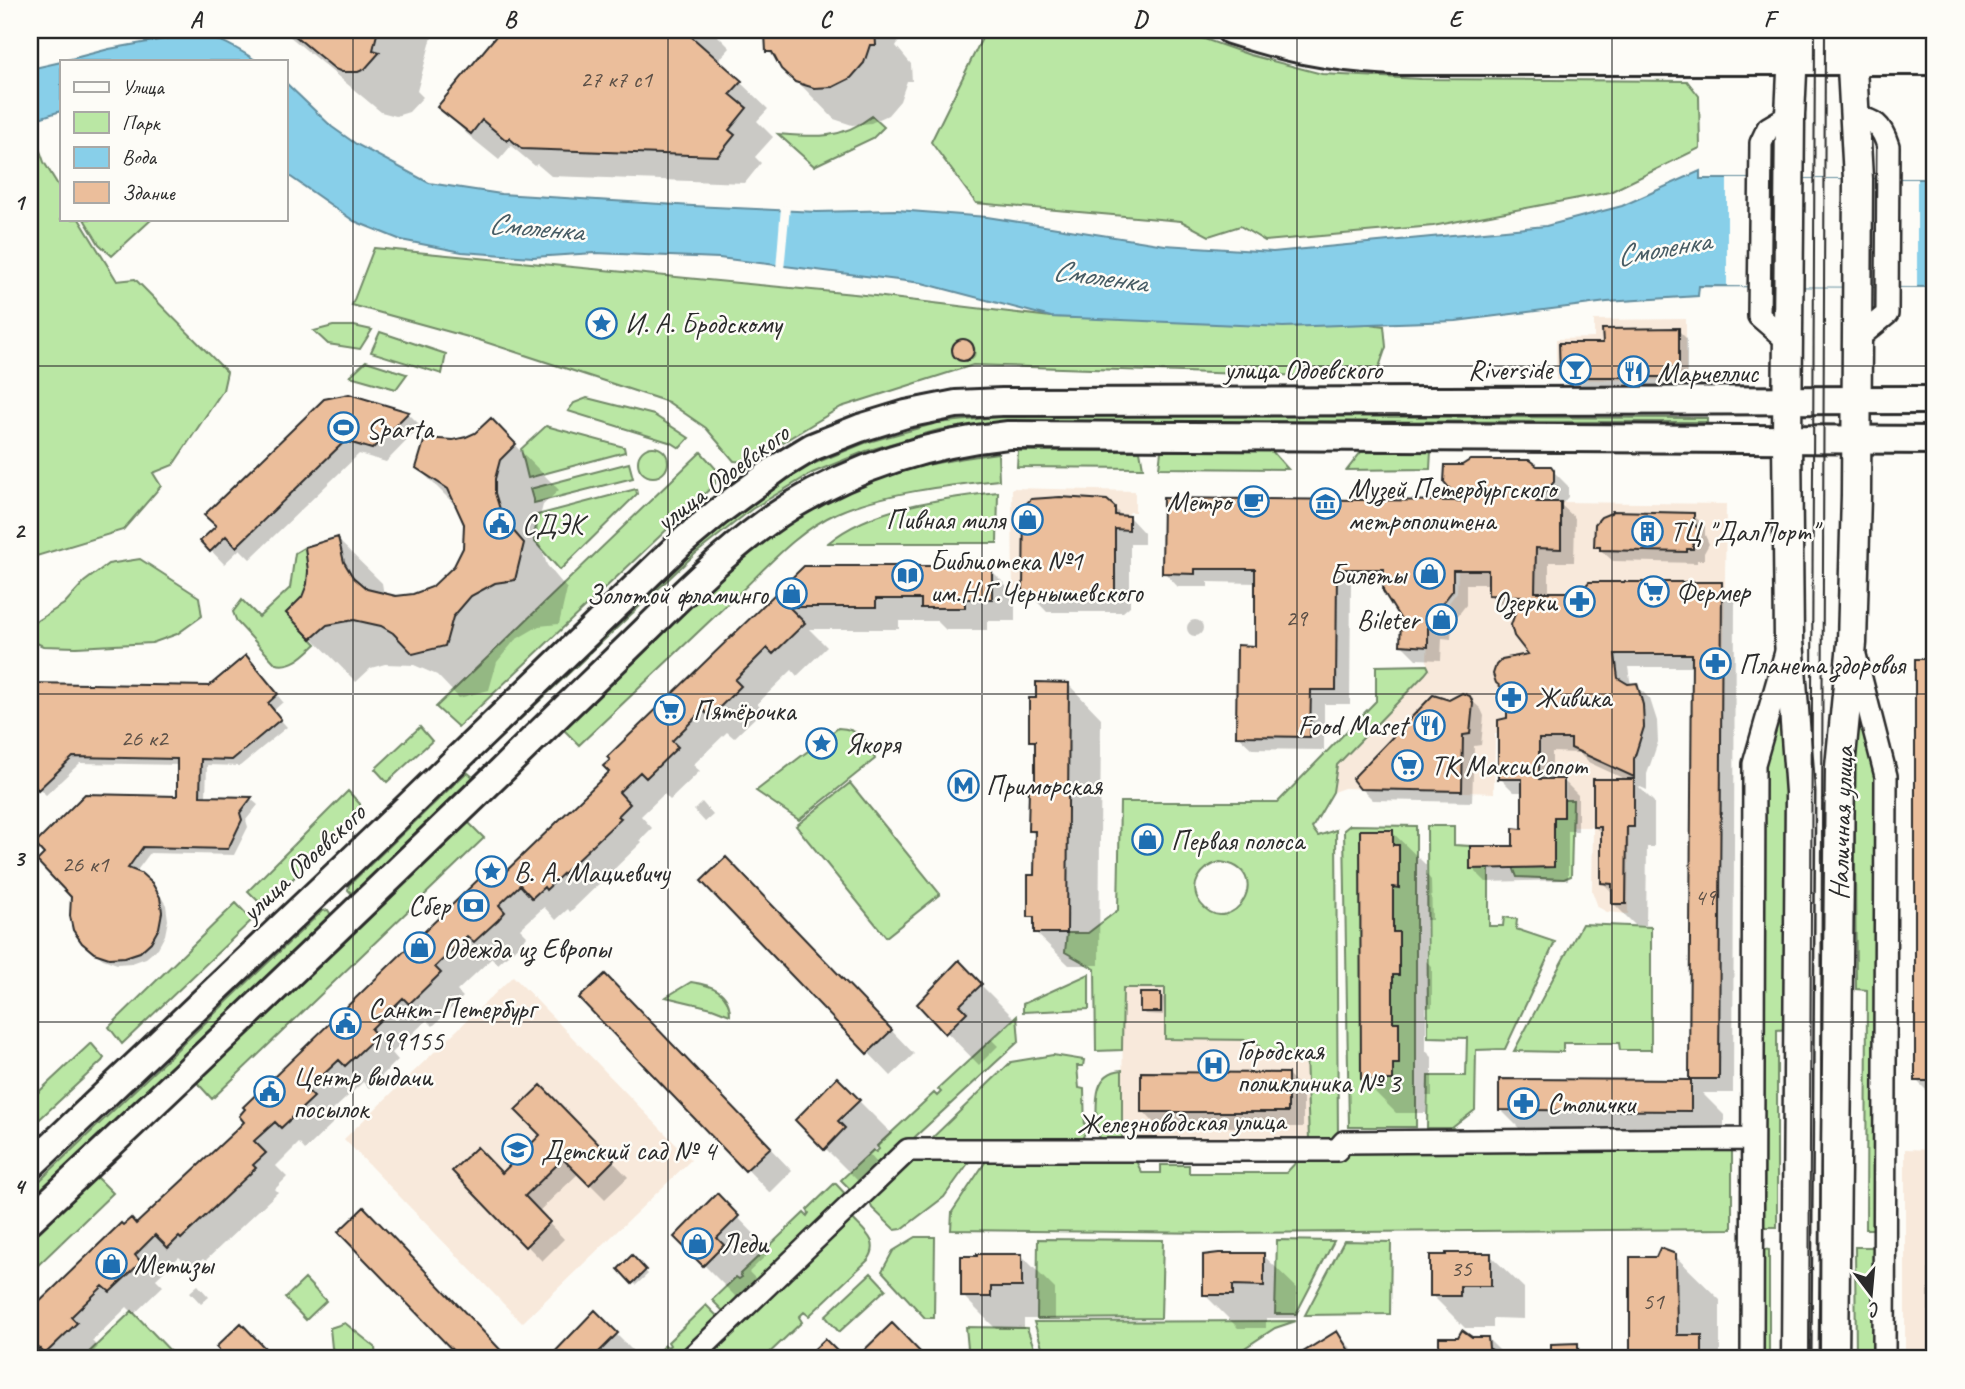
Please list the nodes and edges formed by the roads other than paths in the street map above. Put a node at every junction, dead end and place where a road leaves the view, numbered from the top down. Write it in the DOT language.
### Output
graph roads {
  1 [pos="1230,30"];
  2 [pos="1296,30"];
  3 [pos="1935,42"];
  4 [pos="1794,44"];
  5 [pos="1850,44"];
  6 [pos="1935,61"];
  7 [pos="1790,115"];
  8 [pos="1854,116"];
  9 [pos="1858,338"];
  10 [pos="1789,342"];
  11 [pos="1788,399"];
  12 [pos="1857,399"];
  13 [pos="1935,400"];
  14 [pos="1787,439"];
  15 [pos="1857,440"];
  16 [pos="1935,440"];
  17 [pos="1789,640"];
  18 [pos="1852,643"];
  19 [pos="324,884"];
  20 [pos="353,913"];
  21 [pos="1752,1139"];
  22 [pos="30,1166"];
  23 [pos="30,1220"];
  24 [pos="690,1359"];
  25 [pos="1752,1359"];
  26 [pos="1796,1359"];
  27 [pos="1834,1359"];
  28 [pos="1884,1359"];
  1 -- 4 [label="street"];
  2 -- 4 [label="street"];
  3 -- 5 [label="street"];
  4 -- 5 [label="street"];
  4 -- 7 [label="main road"];
  5 -- 6 [label="street"];
  5 -- 8 [label="main road"];
  7 -- 10 [label="main road, Наличная улица"];
  7 -- 10 [label="street"];
  8 -- 9 [label="main road, Наличная улица"];
  8 -- 9 [label="street"];
  9 -- 12 [label="main road, Наличная улица"];
  10 -- 11 [label="main road, Наличная улица"];
  11 -- 12 [label="street, улица Одоевского"];
  11 -- 14 [label="main road, Наличная улица"];
  11 -- 19 [label="street, улица Одоевского"];
  12 -- 13 [label="street, улица Одоевского"];
  12 -- 15 [label="main road, Наличная улица"];
  14 -- 15 [label="street"];
  14 -- 17 [label="main road, Наличная улица"];
  14 -- 20 [label="street"];
  15 -- 16 [label="street"];
  15 -- 18 [label="main road, Наличная улица"];
  17 -- 21 [label="street"];
  17 -- 26 [label="main road, Наличная улица"];
  18 -- 27 [label="main road, Наличная улица"];
  18 -- 28 [label="street"];
  19 -- 20 [label="street"];
  19 -- 22 [label="street, улица Одоевского"];
  20 -- 23 [label="street"];
  21 -- 24 [label="street, Железноводская улица"];
  21 -- 25 [label="street"];
}
